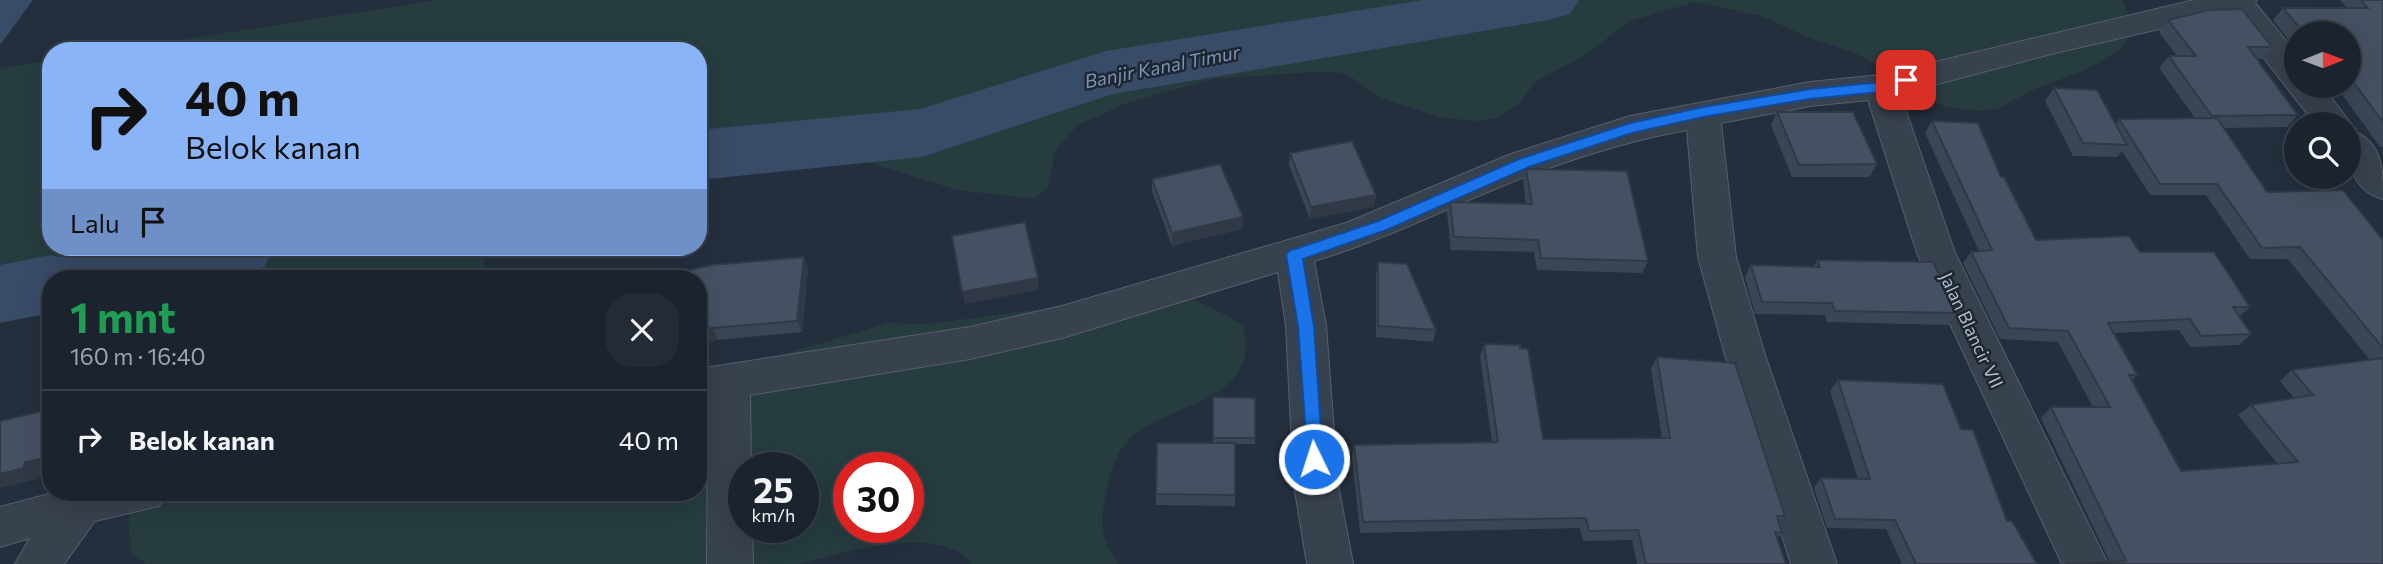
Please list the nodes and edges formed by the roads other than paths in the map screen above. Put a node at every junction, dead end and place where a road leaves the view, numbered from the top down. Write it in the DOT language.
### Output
graph roads {
  1 [pos="2239,1"];
  2 [pos="2284,60"];
  3 [pos="1881,87"];
  4 [pos="2313,98"];
  5 [pos="1703,112"];
  6 [pos="2325,112"];
  7 [pos="2361,158"];
  8 [pos="2383,186"];
  9 [pos="1294,255"];
  10 [pos="714,384"];
  11 [pos="98,501"];
  12 [pos="82,504"];
  13 [pos="0,527"];
  14 [pos="38,564"];
  15 [pos="730,564"];
  16 [pos="1330,564"];
  17 [pos="1814,564"];
  18 [pos="2085,564"];
  1 -- 2 [label="street"];
  1 -- 3 [label="street"];
  3 -- 5 [label="street"];
  3 -- 18 [label="street, Jalan Blancir VII"];
  4 -- 6 [label="street"];
  5 -- 9 [label="street"];
  5 -- 17 [label="street"];
  7 -- 8 [label="street"];
  9 -- 10 [label="street"];
  9 -- 16 [label="street"];
  10 -- 15 [label="street"];
  11 -- 12 [label="street"];
  12 -- 13 [label="street"];
  12 -- 14 [label="street"];
}
